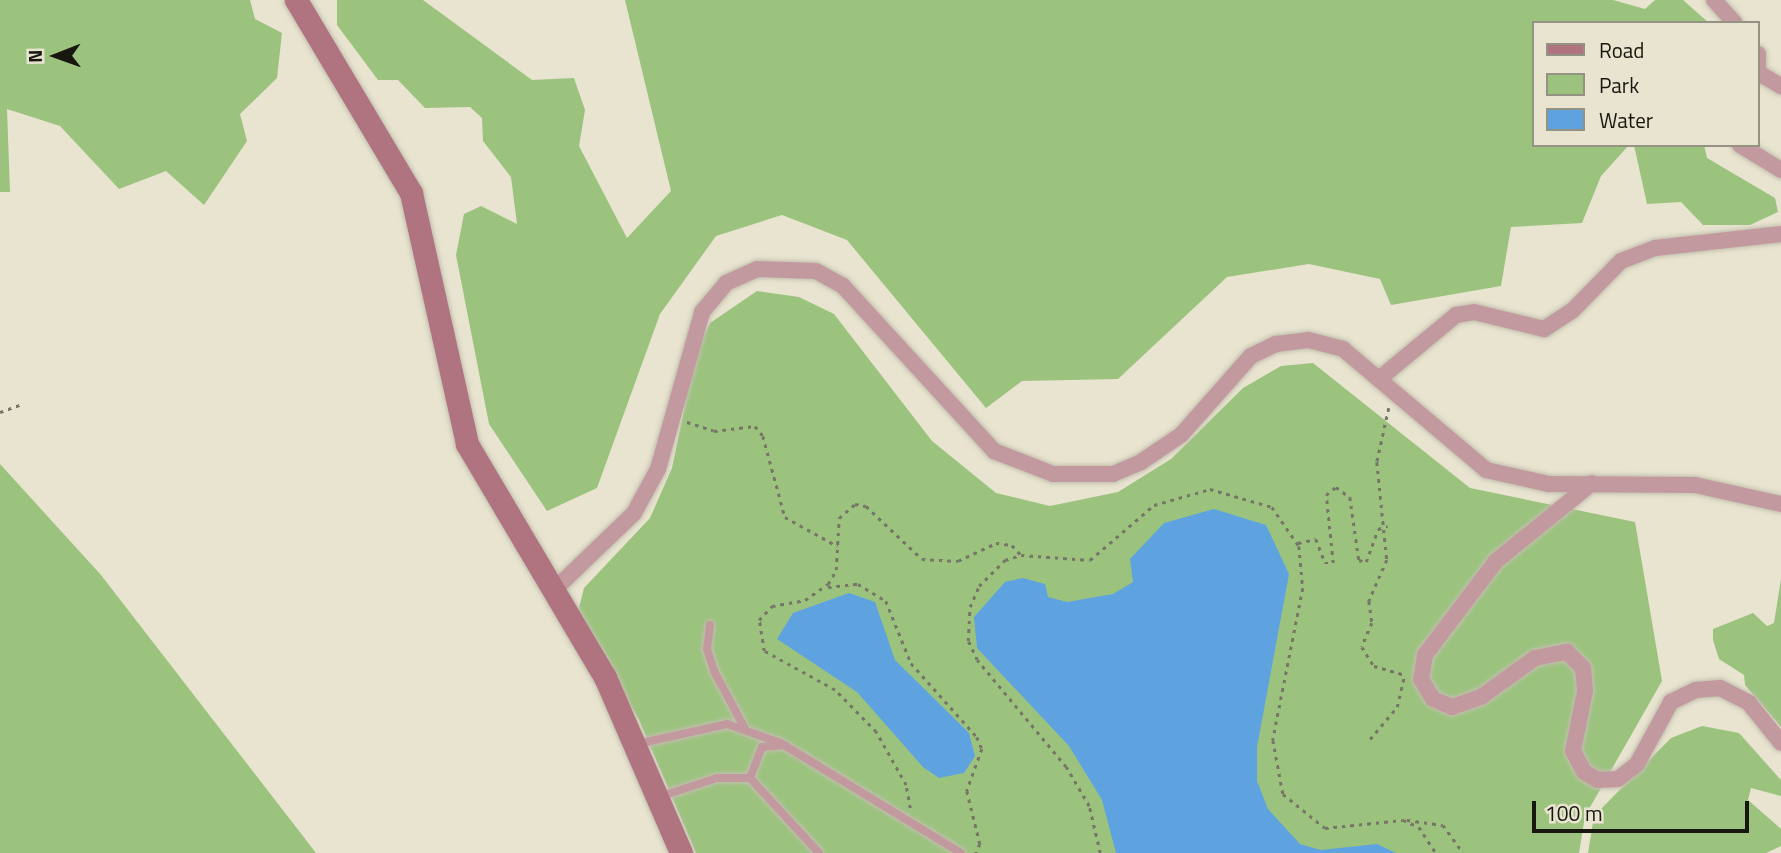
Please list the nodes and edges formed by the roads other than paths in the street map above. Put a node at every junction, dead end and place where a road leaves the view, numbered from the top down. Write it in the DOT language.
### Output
graph roads {
  1 [pos="296,0"];
  2 [pos="1714,0"];
  3 [pos="1733,21"];
  4 [pos="1760,76"];
  5 [pos="1781,86"];
  6 [pos="1743,147"];
  7 [pos="1781,170"];
  8 [pos="1781,234"];
  9 [pos="1379,379"];
  10 [pos="1592,483"];
  11 [pos="1781,504"];
  12 [pos="552,592"];
  13 [pos="710,625"];
  14 [pos="744,727"];
  15 [pos="1781,743"];
  16 [pos="637,744"];
  17 [pos="784,745"];
  18 [pos="750,778"];
  19 [pos="659,797"];
  20 [pos="681,853"];
  21 [pos="819,853"];
  22 [pos="961,853"];
  1 -- 12 [label="main road"];
  2 -- 3 [label="street"];
  4 -- 5 [label="street"];
  6 -- 7 [label="street"];
  8 -- 9 [label="street"];
  9 -- 10 [label="street"];
  9 -- 12 [label="street"];
  10 -- 11 [label="street"];
  10 -- 15 [label="street"];
  12 -- 16 [label="main road"];
  13 -- 14 [label="lane"];
  14 -- 16 [label="lane"];
  14 -- 17 [label="lane"];
  16 -- 19 [label="main road"];
  17 -- 18 [label="lane"];
  17 -- 22 [label="lane"];
  18 -- 19 [label="lane"];
  18 -- 21 [label="lane"];
  19 -- 20 [label="main road"];
}
